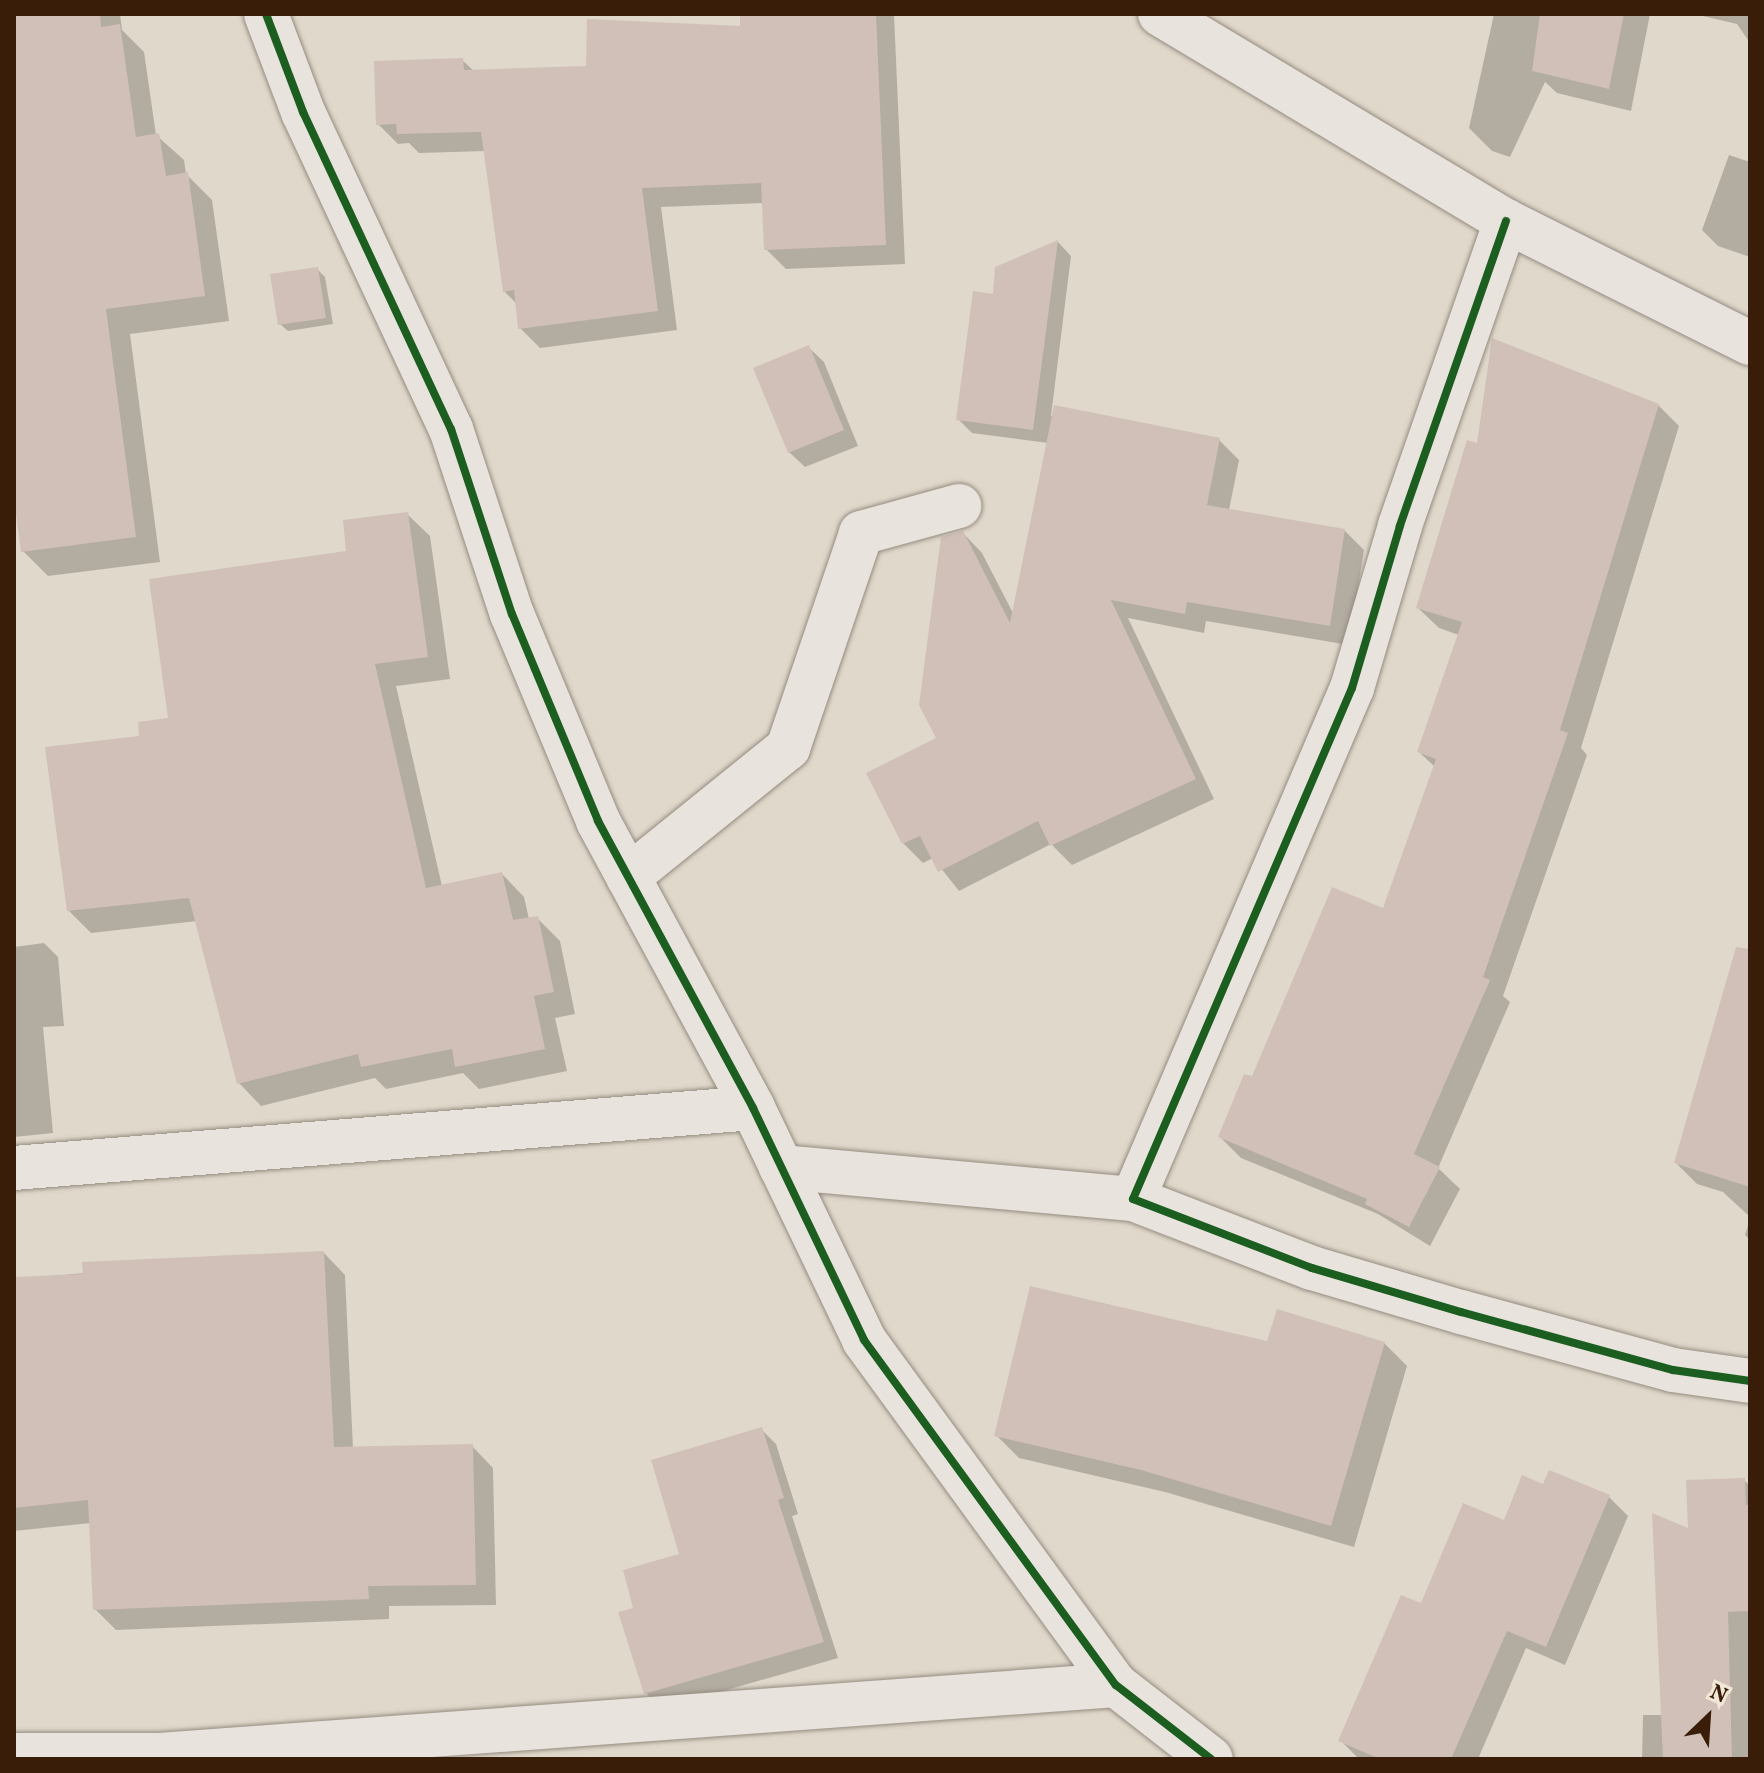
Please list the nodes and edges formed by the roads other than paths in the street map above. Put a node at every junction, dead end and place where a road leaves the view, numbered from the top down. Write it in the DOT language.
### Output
graph roads {
  1 [pos="266,14"];
  2 [pos="1160,14"];
  3 [pos="1506,221"];
  4 [pos="1750,343"];
  5 [pos="959,506"];
  6 [pos="628,877"];
  7 [pos="753,1108"];
  8 [pos="781,1167"];
  9 [pos="14,1168"];
  10 [pos="1133,1199"];
  11 [pos="1750,1381"];
  12 [pos="1116,1685"];
  13 [pos="14,1755"];
  14 [pos="1211,1759"];
  1 -- 6 [label="street"];
  2 -- 3 [label="street"];
  3 -- 4 [label="street"];
  3 -- 10 [label="street"];
  5 -- 6 [label="street"];
  6 -- 7 [label="street"];
  7 -- 8 [label="street"];
  7 -- 9 [label="street"];
  8 -- 10 [label="street"];
  8 -- 12 [label="street"];
  10 -- 11 [label="street"];
  12 -- 13 [label="street"];
  12 -- 14 [label="street"];
}
